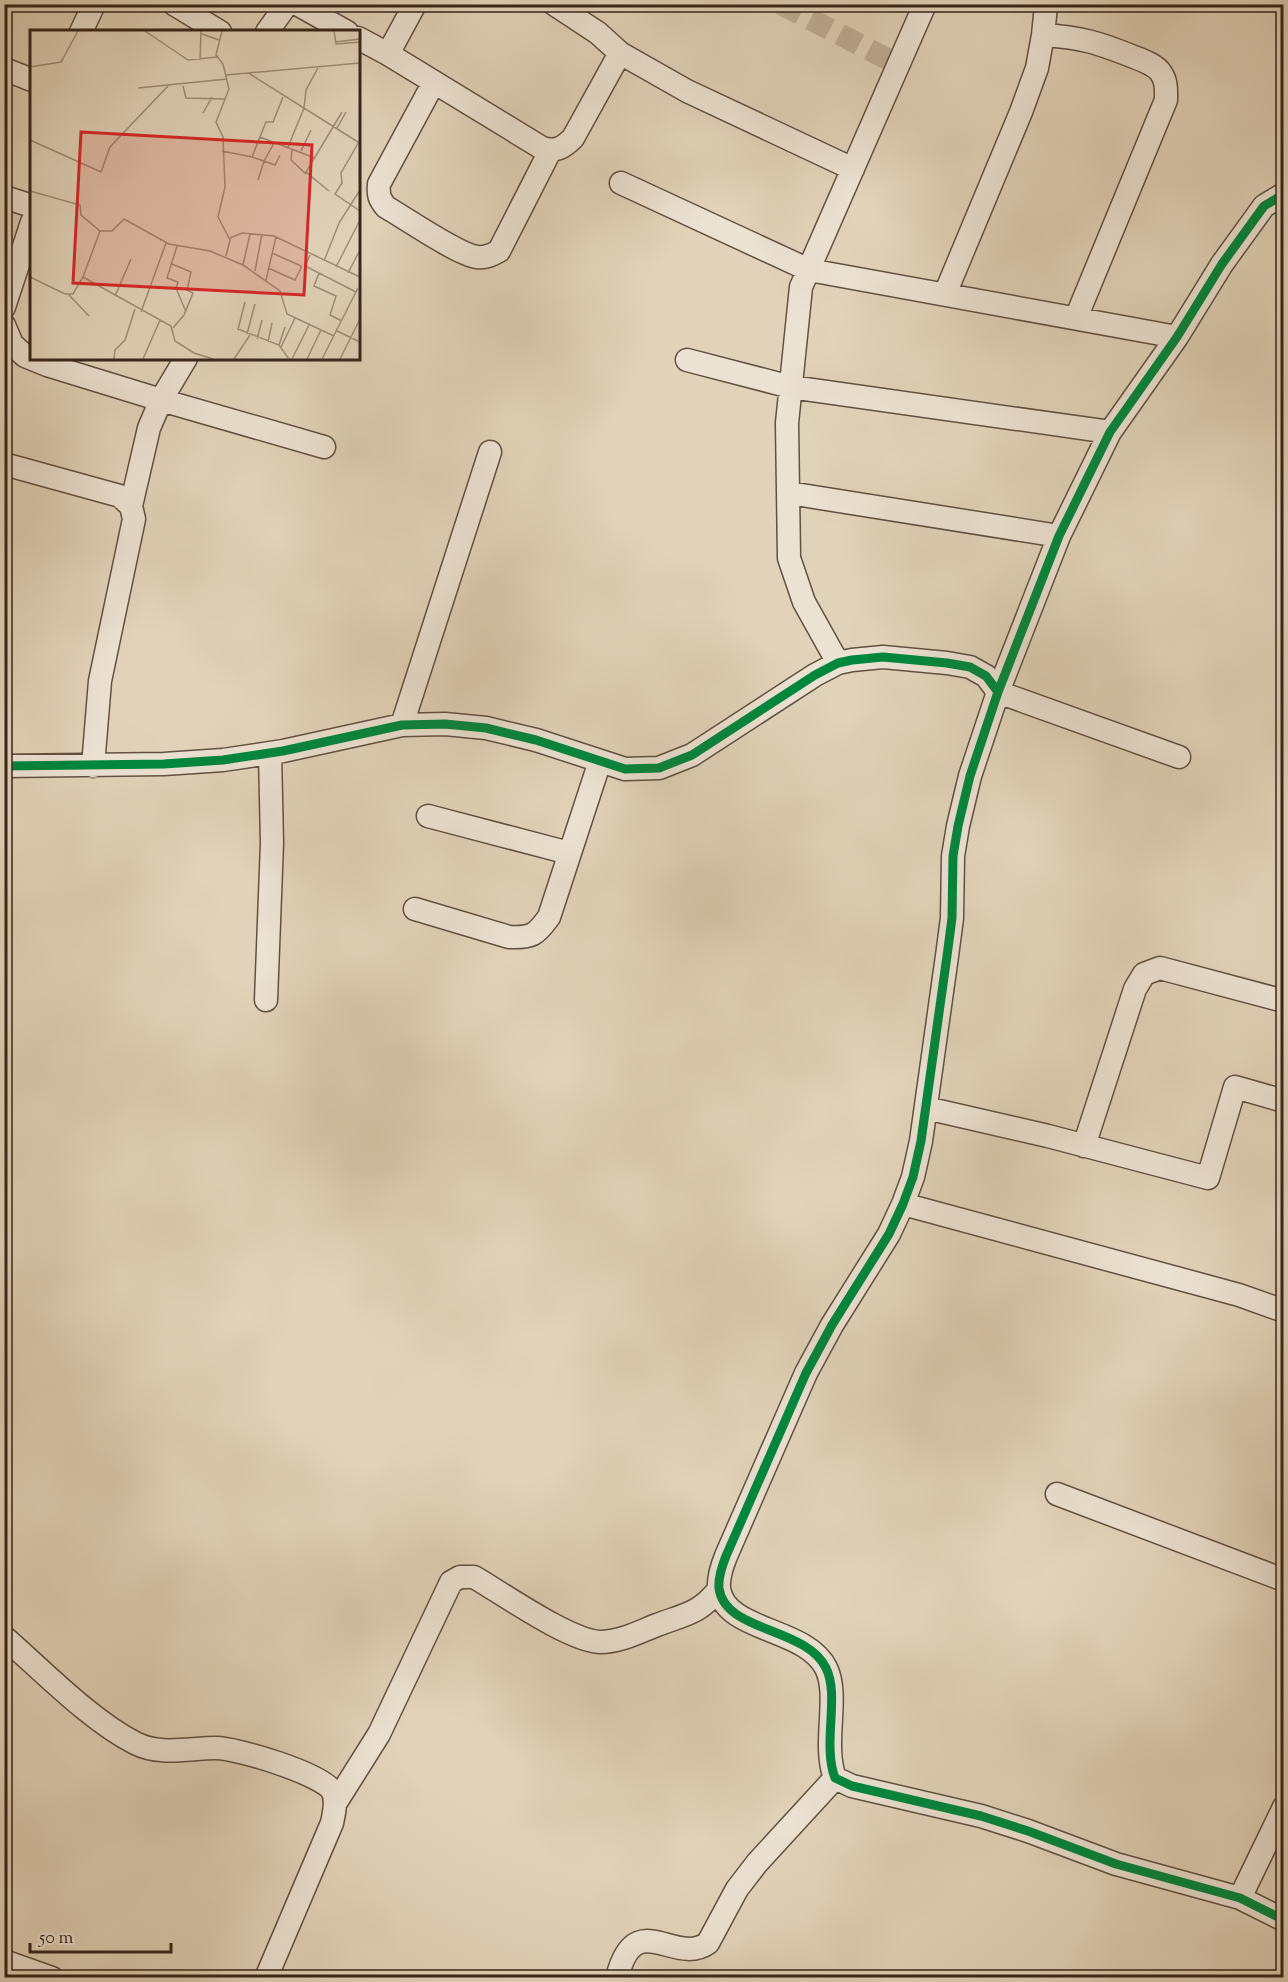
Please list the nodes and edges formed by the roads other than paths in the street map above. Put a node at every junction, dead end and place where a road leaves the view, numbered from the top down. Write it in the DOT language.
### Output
graph roads {
  1 [pos="94,4"];
  2 [pos="174,4"];
  3 [pos="287,4"];
  4 [pos="297,4"];
  5 [pos="416,4"];
  6 [pos="554,4"];
  7 [pos="925,4"];
  8 [pos="1044,5"];
  9 [pos="82,30"];
  10 [pos="217,30"];
  11 [pos="268,30"];
  12 [pos="343,30"];
  13 [pos="1043,35"];
  14 [pos="360,39"];
  15 [pos="620,53"];
  16 [pos="388,54"];
  17 [pos="4,69"];
  18 [pos="30,79"];
  19 [pos="434,82"];
  20 [pos="550,150"];
  21 [pos="853,169"];
  22 [pos="621,183"];
  23 [pos="1284,194"];
  24 [pos="4,197"];
  25 [pos="30,205"];
  26 [pos="30,228"];
  27 [pos="809,270"];
  28 [pos="945,294"];
  29 [pos="4,307"];
  30 [pos="1076,318"];
  31 [pos="4,325"];
  32 [pos="1177,337"];
  33 [pos="30,358"];
  34 [pos="35,360"];
  35 [pos="185,360"];
  36 [pos="687,360"];
  37 [pos="791,387"];
  38 [pos="161,399"];
  39 [pos="1110,432"];
  40 [pos="324,447"];
  41 [pos="490,452"];
  42 [pos="4,464"];
  43 [pos="789,493"];
  44 [pos="131,506"];
  45 [pos="1059,536"];
  46 [pos="838,663"];
  47 [pos="998,693"];
  48 [pos="402,725"];
  49 [pos="270,753"];
  50 [pos="1179,758"];
  51 [pos="600,761"];
  52 [pos="93,765"];
  53 [pos="4,766"];
  54 [pos="428,816"];
  55 [pos="569,853"];
  56 [pos="416,909"];
  57 [pos="266,1000"];
  58 [pos="1284,1001"];
  59 [pos="1284,1101"];
  60 [pos="926,1108"];
  61 [pos="1084,1146"];
  62 [pos="903,1204"];
  63 [pos="1284,1311"];
  64 [pos="1058,1494"];
  65 [pos="1284,1580"];
  66 [pos="719,1588"];
  67 [pos="4,1637"];
  68 [pos="835,1778"];
  69 [pos="335,1804"];
  70 [pos="1284,1807"];
  71 [pos="1240,1898"];
  72 [pos="1284,1920"];
  73 [pos="4,1961"];
  74 [pos="52,1977"];
  75 [pos="266,1977"];
  76 [pos="617,1977"];
  1 -- 9 [label="street"];
  2 -- 10 [label="street"];
  3 -- 11 [label="street"];
  4 -- 12 [label="street"];
  5 -- 16 [label="street"];
  6 -- 15 [label="street"];
  7 -- 21 [label="street"];
  8 -- 13 [label="street"];
  13 -- 28 [label="street"];
  13 -- 30 [label="street"];
  14 -- 16 [label="street"];
  15 -- 20 [label="street"];
  15 -- 21 [label="street"];
  16 -- 19 [label="street"];
  17 -- 18 [label="street"];
  19 -- 20 [label="street"];
  19 -- 20 [label="street"];
  21 -- 27 [label="street"];
  22 -- 27 [label="street"];
  23 -- 32 [label="street"];
  24 -- 25 [label="street"];
  26 -- 29 [label="street"];
  27 -- 28 [label="street"];
  27 -- 37 [label="street"];
  28 -- 30 [label="street"];
  30 -- 32 [label="street"];
  31 -- 33 [label="street"];
  32 -- 39 [label="street"];
  34 -- 38 [label="street"];
  35 -- 38 [label="street"];
  36 -- 37 [label="street"];
  37 -- 39 [label="street"];
  37 -- 43 [label="street"];
  38 -- 40 [label="street"];
  38 -- 44 [label="street"];
  39 -- 45 [label="street"];
  41 -- 48 [label="street"];
  42 -- 44 [label="street"];
  43 -- 45 [label="street"];
  43 -- 46 [label="street"];
  44 -- 52 [label="street"];
  45 -- 47 [label="street"];
  46 -- 47 [label="street"];
  46 -- 51 [label="street"];
  47 -- 50 [label="street"];
  47 -- 60 [label="street"];
  48 -- 49 [label="street"];
  48 -- 51 [label="street"];
  49 -- 52 [label="street"];
  49 -- 57 [label="street"];
  51 -- 55 [label="street"];
  52 -- 53 [label="street"];
  54 -- 55 [label="street"];
  55 -- 56 [label="street"];
  58 -- 61 [label="street"];
  59 -- 61 [label="street"];
  60 -- 61 [label="street"];
  60 -- 62 [label="street"];
  62 -- 63 [label="street"];
  62 -- 66 [label="street"];
  64 -- 65 [label="street"];
  66 -- 68 [label="street"];
  66 -- 69 [label="street"];
  67 -- 69 [label="street"];
  68 -- 71 [label="street"];
  68 -- 76 [label="street"];
  69 -- 75 [label="street"];
  70 -- 71 [label="street"];
  71 -- 72 [label="street"];
  73 -- 74 [label="street"];
}
